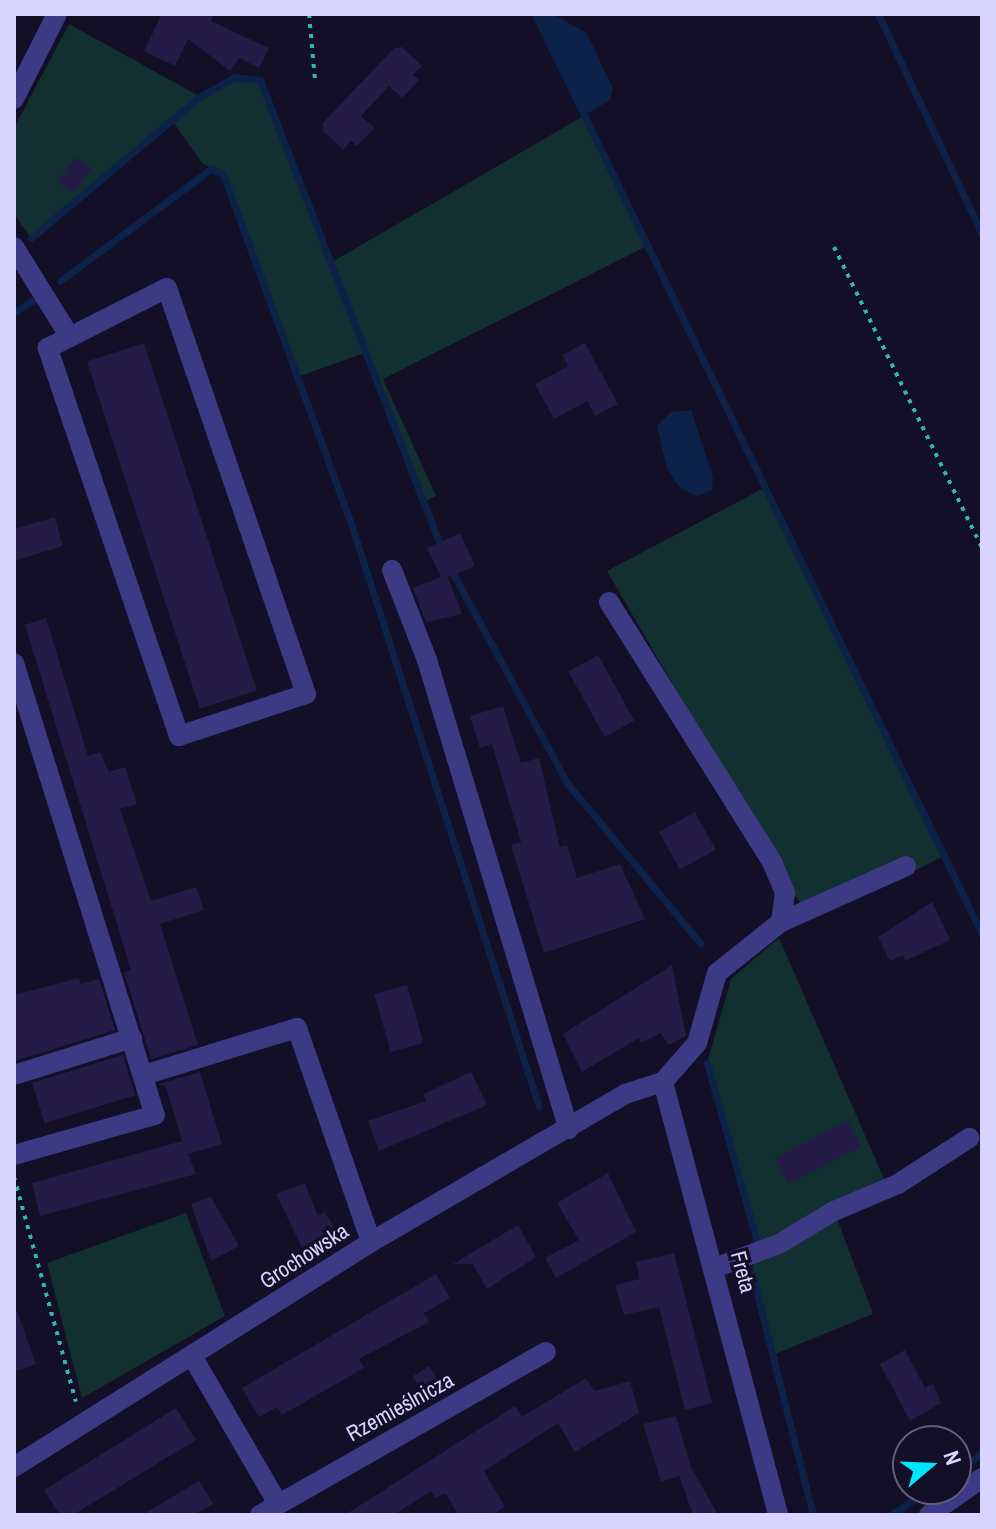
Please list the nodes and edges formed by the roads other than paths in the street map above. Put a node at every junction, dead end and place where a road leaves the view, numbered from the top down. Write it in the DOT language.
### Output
graph roads {
  1 [pos="57,14"];
  2 [pos="14,99"];
  3 [pos="14,247"];
  4 [pos="70,337"];
  5 [pos="392,570"];
  6 [pos="609,602"];
  7 [pos="14,663"];
  8 [pos="906,866"];
  9 [pos="781,922"];
  10 [pos="132,1038"];
  11 [pos="14,1075"];
  12 [pos="144,1075"];
  13 [pos="663,1082"];
  14 [pos="569,1129"];
  15 [pos="969,1138"];
  16 [pos="14,1155"];
  17 [pos="371,1242"];
  18 [pos="717,1267"];
  19 [pos="546,1352"];
  20 [pos="192,1356"];
  21 [pos="14,1467"];
  22 [pos="982,1478"];
  23 [pos="278,1504"];
  24 [pos="260,1515"];
  25 [pos="778,1515"];
  26 [pos="929,1515"];
  1 -- 2 [label="street"];
  3 -- 4 [label="street"];
  4 -- 4 [label="street"];
  5 -- 14 [label="street"];
  6 -- 9 [label="street"];
  7 -- 10 [label="street"];
  8 -- 9 [label="street"];
  9 -- 13 [label="street"];
  10 -- 11 [label="street"];
  10 -- 12 [label="street"];
  12 -- 16 [label="street"];
  12 -- 17 [label="street"];
  13 -- 14 [label="street, Grochowska"];
  13 -- 18 [label="street, Freta"];
  14 -- 17 [label="street, Grochowska"];
  15 -- 18 [label="street"];
  17 -- 20 [label="street, Grochowska"];
  18 -- 25 [label="street, Freta"];
  19 -- 23 [label="street, Rzemieślnicza"];
  20 -- 21 [label="street, Grochowska"];
  20 -- 23 [label="street"];
  22 -- 26 [label="street"];
  23 -- 24 [label="street, Rzemieślnicza"];
}
